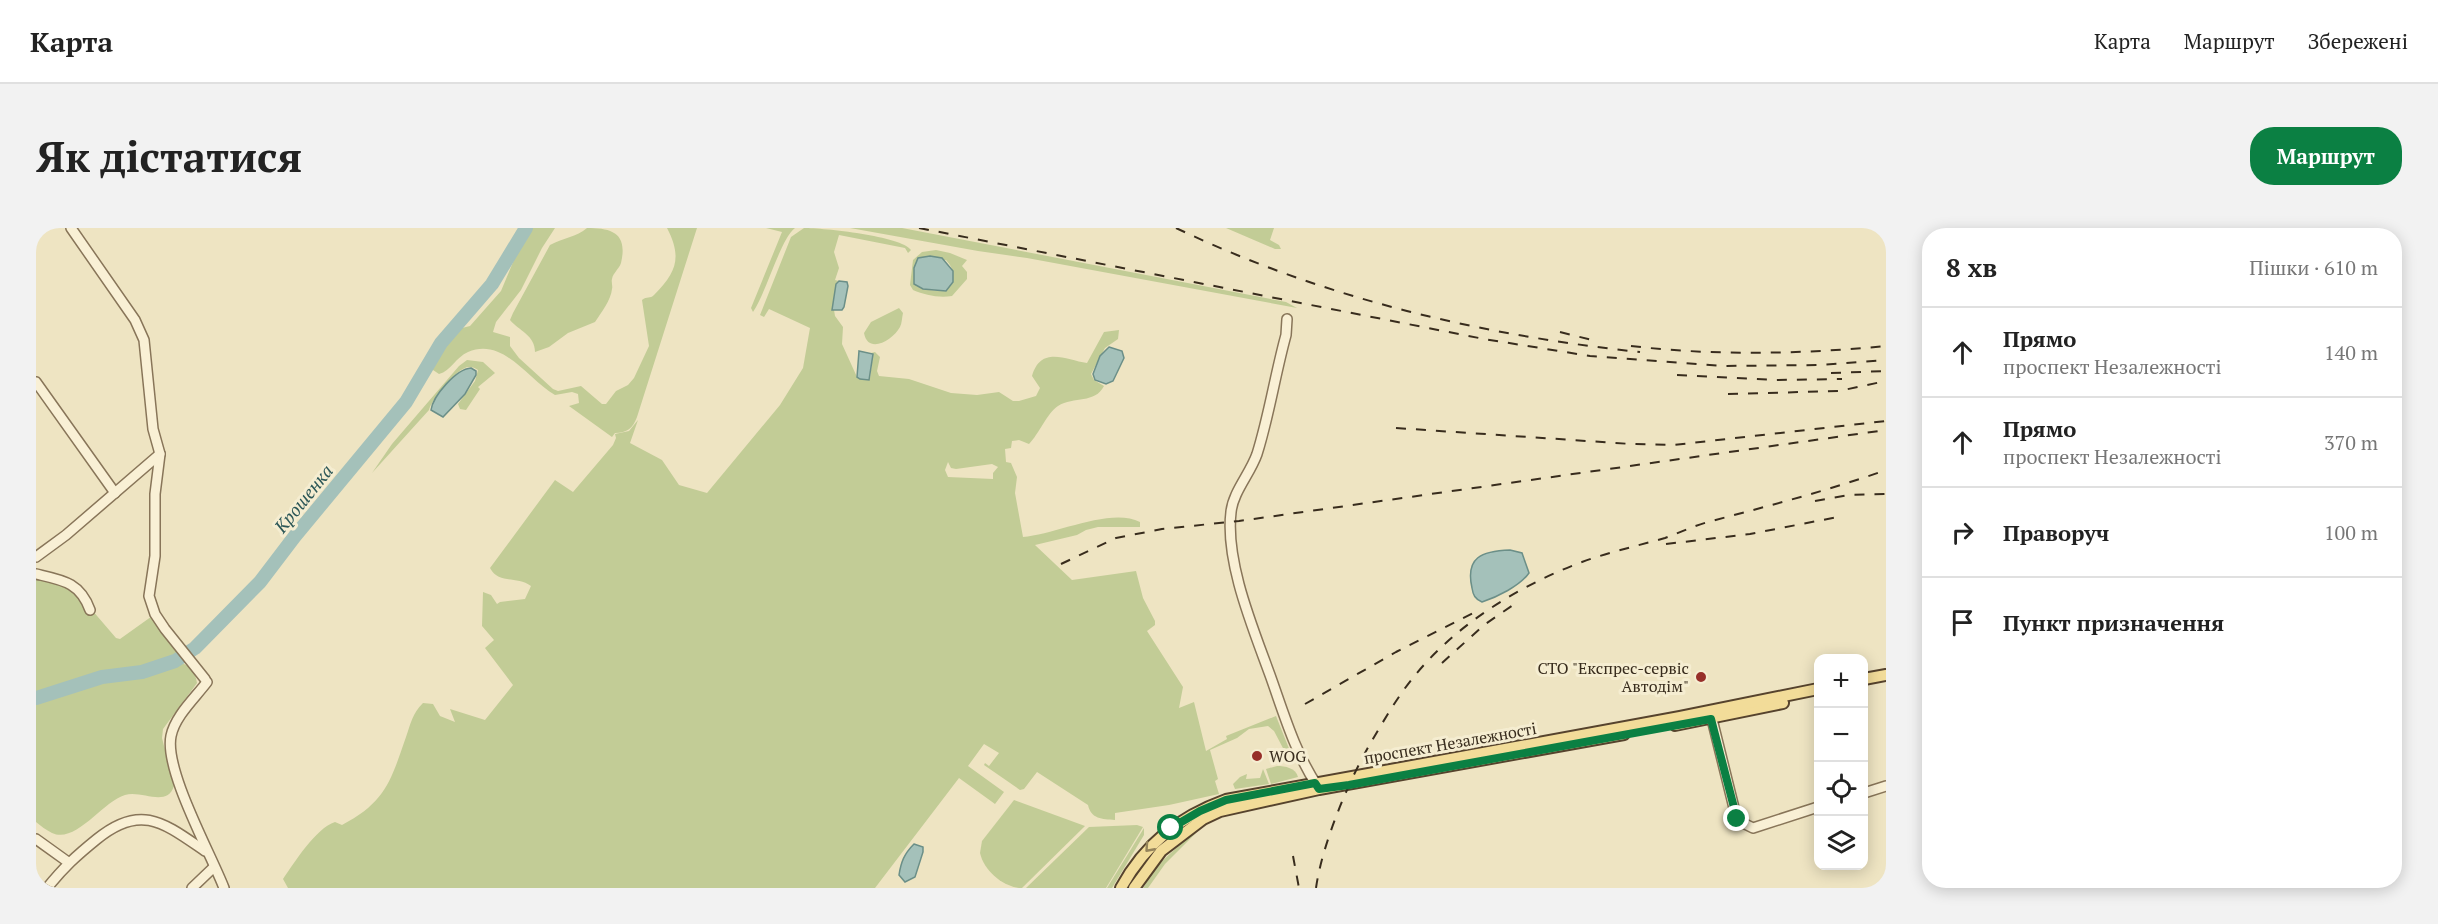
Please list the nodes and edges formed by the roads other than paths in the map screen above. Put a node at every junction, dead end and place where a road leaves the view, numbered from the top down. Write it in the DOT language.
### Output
graph roads {
  1 [pos="71,228"];
  2 [pos="1287,319"];
  3 [pos="36,382"];
  4 [pos="160,454"];
  5 [pos="115,493"];
  6 [pos="36,557"];
  7 [pos="36,574"];
  8 [pos="90,610"];
  9 [pos="1886,675"];
  10 [pos="1868,678"];
  11 [pos="1886,681"];
  12 [pos="1868,685"];
  13 [pos="1814,690"];
  14 [pos="1814,696"];
  15 [pos="1711,715"];
  16 [pos="1317,786"];
  17 [pos="1886,786"];
  18 [pos="1868,791"];
  19 [pos="1814,808"];
  20 [pos="36,839"];
  21 [pos="207,853"];
  22 [pos="69,862"];
  23 [pos="214,867"];
  24 [pos="47,888"];
  25 [pos="192,888"];
  26 [pos="224,888"];
  27 [pos="1121,888"];
  28 [pos="1134,888"];
  1 -- 4 [label="street"];
  2 -- 16 [label="street"];
  3 -- 5 [label="street"];
  4 -- 5 [label="street"];
  4 -- 21 [label="street"];
  5 -- 6 [label="street"];
  7 -- 8 [label="street"];
  9 -- 10 [label="main road"];
  11 -- 12 [label="main road"];
  13 -- 15 [label="main road, проспект Незалежності"];
  14 -- 15 [label="main road, проспект Незалежності"];
  15 -- 16 [label="main road, проспект Незалежності"];
  15 -- 19 [label="street"];
  16 -- 27 [label="main road, проспект Незалежності, one-way"];
  16 -- 28 [label="main road, проспект Незалежності"];
  17 -- 18 [label="street"];
  20 -- 22 [label="street"];
  21 -- 22 [label="street"];
  21 -- 23 [label="street"];
  22 -- 24 [label="street"];
  23 -- 25 [label="street"];
  23 -- 26 [label="street"];
}
